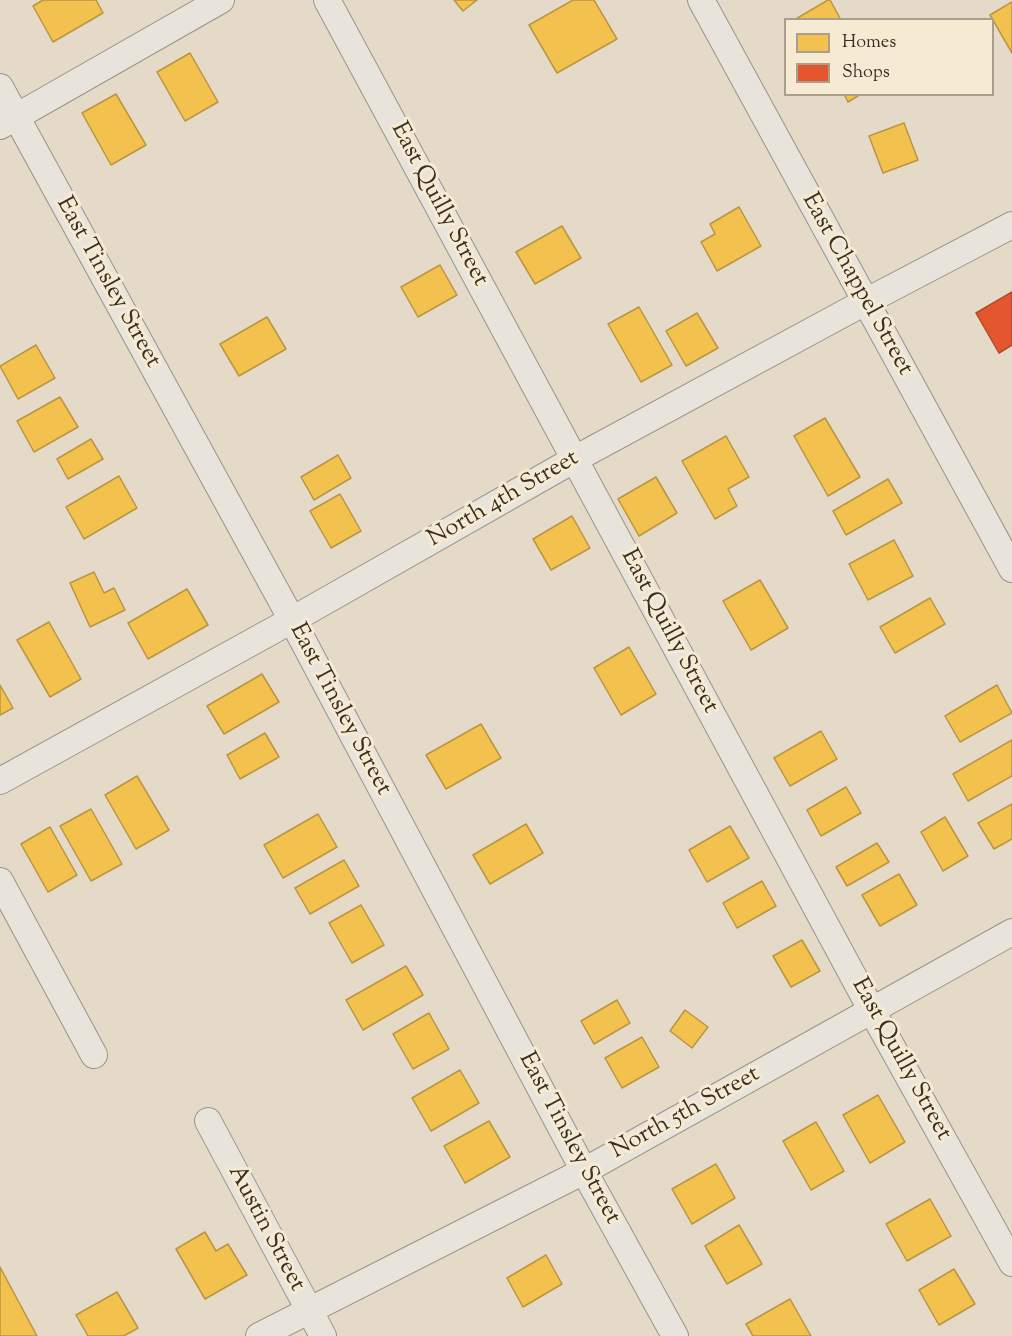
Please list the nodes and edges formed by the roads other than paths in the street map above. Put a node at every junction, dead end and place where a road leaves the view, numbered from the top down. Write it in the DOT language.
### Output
graph roads {
  1 [pos="221,0"];
  2 [pos="327,0"];
  3 [pos="701,0"];
  4 [pos="0,87"];
  5 [pos="8,121"];
  6 [pos="1012,225"];
  7 [pos="865,302"];
  8 [pos="575,459"];
  9 [pos="1012,569"];
  10 [pos="291,620"];
  11 [pos="0,781"];
  12 [pos="0,881"];
  13 [pos="1012,932"];
  14 [pos="872,1011"];
  15 [pos="94,1055"];
  16 [pos="208,1121"];
  17 [pos="584,1171"];
  18 [pos="1012,1263"];
  19 [pos="309,1311"];
  20 [pos="260,1336"];
  21 [pos="323,1336"];
  22 [pos="675,1336"];
  1 -- 5 [label="street"];
  2 -- 8 [label="street, East Quilly Street"];
  3 -- 7 [label="street, East Chappel Street"];
  4 -- 5 [label="street, East Tinsley Street"];
  5 -- 10 [label="street, East Tinsley Street"];
  6 -- 7 [label="street, North 4th Street"];
  7 -- 8 [label="street, North 4th Street"];
  7 -- 9 [label="street, East Chappel Street"];
  8 -- 10 [label="street, North 4th Street"];
  8 -- 14 [label="street, East Quilly Street"];
  10 -- 11 [label="street, North 4th Street"];
  10 -- 17 [label="street, East Tinsley Street"];
  12 -- 15 [label="street"];
  13 -- 14 [label="street, North 5th Street"];
  14 -- 17 [label="street, North 5th Street"];
  14 -- 18 [label="street, East Quilly Street"];
  16 -- 19 [label="street, Austin Street"];
  17 -- 19 [label="street, North 5th Street"];
  17 -- 22 [label="street, East Tinsley Street"];
  19 -- 20 [label="street, North 5th Street"];
  19 -- 21 [label="street, Austin Street"];
}
